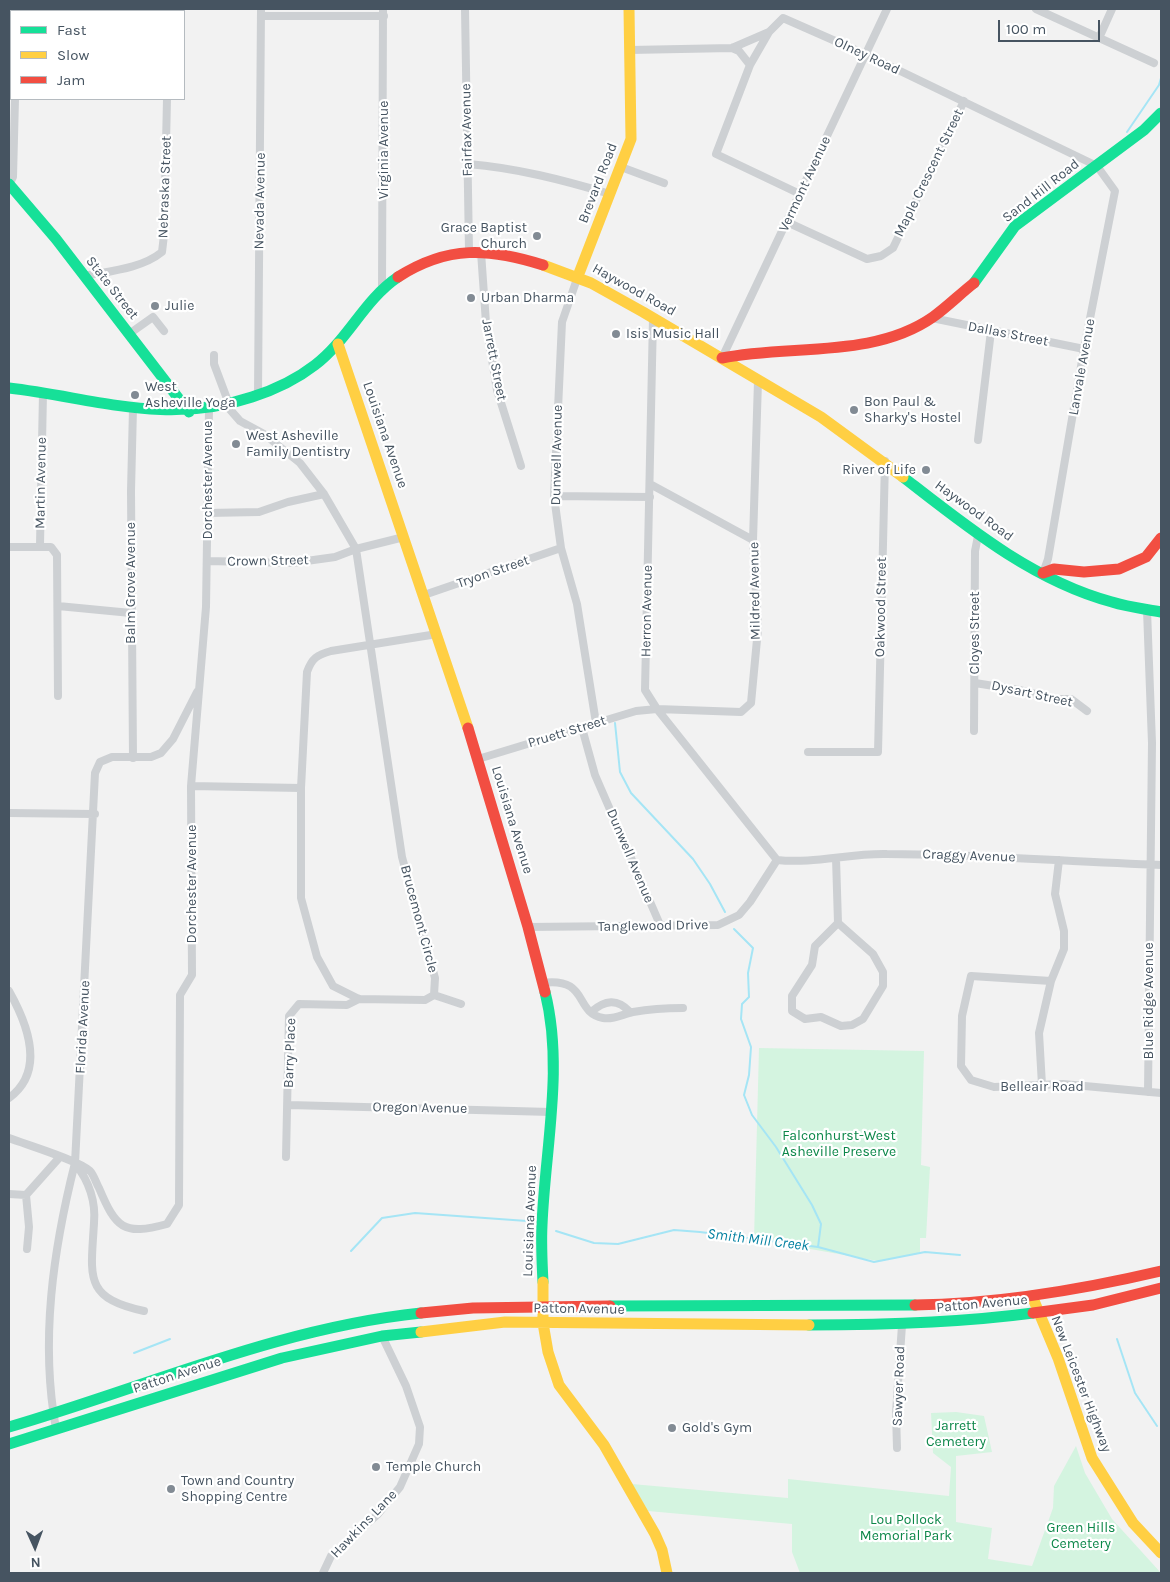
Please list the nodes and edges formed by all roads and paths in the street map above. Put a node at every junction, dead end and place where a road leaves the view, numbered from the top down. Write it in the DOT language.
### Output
graph roads {
  1 [pos="465,9"];
  2 [pos="629,9"];
  3 [pos="786,9"];
  4 [pos="887,9"];
  5 [pos="1036,9"];
  6 [pos="1112,9"];
  7 [pos="384,12"];
  8 [pos="261,13"];
  9 [pos="783,18"];
  10 [pos="769,32"];
  11 [pos="1099,38"];
  12 [pos="732,48"];
  13 [pos="630,50"];
  14 [pos="867,55"];
  15 [pos="1154,63"];
  16 [pos="750,65"];
  17 [pos="16,100"];
  18 [pos="167,100"];
  19 [pos="964,101"];
  20 [pos="1161,113"];
  21 [pos="468,164"];
  22 [pos="1097,166"];
  23 [pos="622,167"];
  24 [pos="664,183"];
  25 [pos="9,185"];
  26 [pos="610,194"];
  27 [pos="800,194"];
  28 [pos="787,222"];
  29 [pos="469,251"];
  30 [pos="481,252"];
  31 [pos="84,276"];
  32 [pos="578,276"];
  33 [pos="382,290"];
  34 [pos="653,318"];
  35 [pos="932,318"];
  36 [pos="164,331"];
  37 [pos="991,331"];
  38 [pos="129,334"];
  39 [pos="338,344"];
  40 [pos="1084,349"];
  41 [pos="214,355"];
  42 [pos="722,358"];
  43 [pos="758,380"];
  44 [pos="9,388"];
  45 [pos="43,393"];
  46 [pos="258,394"];
  47 [pos="228,405"];
  48 [pos="134,408"];
  49 [pos="209,409"];
  50 [pos="189,412"];
  51 [pos="978,440"];
  52 [pos="885,461"];
  53 [pos="521,466"];
  54 [pos="650,484"];
  55 [pos="324,494"];
  56 [pos="554,496"];
  57 [pos="650,497"];
  58 [pos="208,513"];
  59 [pos="978,536"];
  60 [pos="404,537"];
  61 [pos="1161,538"];
  62 [pos="753,540"];
  63 [pos="40,545"];
  64 [pos="9,547"];
  65 [pos="356,548"];
  66 [pos="561,548"];
  67 [pos="208,561"];
  68 [pos="1043,573"];
  69 [pos="424,595"];
  70 [pos="58,606"];
  71 [pos="1147,610"];
  72 [pos="1161,612"];
  73 [pos="131,613"];
  74 [pos="437,634"];
  75 [pos="370,645"];
  76 [pos="975,683"];
  77 [pos="200,688"];
  78 [pos="58,696"];
  79 [pos="657,709"];
  80 [pos="1087,711"];
  81 [pos="596,723"];
  82 [pos="582,728"];
  83 [pos="974,731"];
  84 [pos="808,752"];
  85 [pos="133,758"];
  86 [pos="478,759"];
  87 [pos="192,786"];
  88 [pos="301,788"];
  89 [pos="9,813"];
  90 [pos="95,814"];
  91 [pos="836,858"];
  92 [pos="777,860"];
  93 [pos="1059,860"];
  94 [pos="1150,865"];
  95 [pos="1161,866"];
  96 [pos="838,923"];
  97 [pos="528,927"];
  98 [pos="661,927"];
  99 [pos="1051,981"];
  100 [pos="542,983"];
  101 [pos="9,991"];
  102 [pos="434,995"];
  103 [pos="358,999"];
  104 [pos="461,1004"];
  105 [pos="683,1008"];
  106 [pos="590,1012"];
  107 [pos="630,1012"];
  108 [pos="1042,1085"];
  109 [pos="1148,1092"];
  110 [pos="1161,1093"];
  111 [pos="9,1098"];
  112 [pos="289,1105"];
  113 [pos="551,1112"];
  114 [pos="9,1138"];
  115 [pos="286,1157"];
  116 [pos="59,1158"];
  117 [pos="75,1164"];
  118 [pos="9,1194"];
  119 [pos="26,1195"];
  120 [pos="27,1249"];
  121 [pos="1161,1271"];
  122 [pos="1161,1288"];
  123 [pos="1032,1296"];
  124 [pos="543,1306"];
  125 [pos="144,1311"];
  126 [pos="1038,1314"];
  127 [pos="543,1323"];
  128 [pos="902,1325"];
  129 [pos="382,1336"];
  130 [pos="53,1413"];
  131 [pos="9,1427"];
  132 [pos="56,1429"];
  133 [pos="9,1444"];
  134 [pos="897,1448"];
  135 [pos="1161,1553"];
  136 [pos="322,1573"];
  137 [pos="667,1573"];
  1 -- 21 [label="street, Fairfax Avenue"];
  2 -- 13 [label="main road, Brevard Road"];
  3 -- 9 [label="street"];
  4 -- 14 [label="street, Vermont Avenue"];
  5 -- 11 [label="street"];
  6 -- 11 [label="street"];
  7 -- 8 [label="street"];
  7 -- 33 [label="street, Virginia Avenue"];
  8 -- 46 [label="street, Nevada Avenue"];
  9 -- 10 [label="street"];
  9 -- 14 [label="street, Olney Road"];
  10 -- 12 [label="street"];
  10 -- 16 [label="street"];
  11 -- 15 [label="street"];
  12 -- 13 [label="street"];
  12 -- 16 [label="street"];
  13 -- 23 [label="main road, Brevard Road"];
  14 -- 19 [label="street, Olney Road"];
  14 -- 27 [label="street, Vermont Avenue"];
  16 -- 27 [label="street"];
  17 -- 25 [label="street"];
  18 -- 31 [label="street, Nebraska Street"];
  19 -- 22 [label="street, Olney Road"];
  19 -- 28 [label="street, Maple Crescent Street"];
  20 -- 22 [label="main road, Sand Hill Road"];
  21 -- 26 [label="street"];
  21 -- 29 [label="street, Fairfax Avenue"];
  22 -- 35 [label="main road, Sand Hill Road"];
  22 -- 40 [label="street, Lanvale Avenue"];
  23 -- 24 [label="street"];
  23 -- 26 [label="main road, Brevard Road"];
  25 -- 31 [label="main road, State Street"];
  26 -- 32 [label="main road, Brevard Road"];
  27 -- 28 [label="street, Vermont Avenue"];
  28 -- 42 [label="street, Vermont Avenue"];
  29 -- 30 [label="main road, Haywood Road"];
  29 -- 33 [label="main road, Haywood Road"];
  30 -- 32 [label="main road, Haywood Road"];
  30 -- 53 [label="street, Jarrett Street"];
  31 -- 38 [label="main road, State Street"];
  32 -- 34 [label="main road, Haywood Road"];
  32 -- 56 [label="street, Dunwell Avenue"];
  33 -- 39 [label="main road, Haywood Road"];
  34 -- 42 [label="main road, Haywood Road"];
  34 -- 54 [label="street, Herron Avenue"];
  35 -- 37 [label="street, Dallas Street"];
  35 -- 42 [label="main road, Sand Hill Road"];
  36 -- 38 [label="street"];
  37 -- 40 [label="street, Dallas Street"];
  37 -- 51 [label="street"];
  38 -- 50 [label="main road, State Street"];
  39 -- 46 [label="main road, Haywood Road"];
  39 -- 60 [label="main road, Louisiana Avenue"];
  40 -- 68 [label="street, Lanvale Avenue"];
  41 -- 47 [label="street"];
  42 -- 43 [label="main road, Haywood Road"];
  43 -- 52 [label="main road, Haywood Road"];
  43 -- 62 [label="street, Mildred Avenue"];
  44 -- 45 [label="main road, Haywood Road"];
  45 -- 48 [label="main road, Haywood Road"];
  45 -- 63 [label="street, Martin Avenue"];
  46 -- 47 [label="main road, Haywood Road"];
  47 -- 49 [label="main road, Haywood Road"];
  47 -- 55 [label="street"];
  48 -- 50 [label="main road, Haywood Road"];
  48 -- 73 [label="street, Balm Grove Avenue"];
  49 -- 50 [label="main road, Haywood Road"];
  49 -- 58 [label="street, Dorchester Avenue"];
  52 -- 59 [label="main road, Haywood Road"];
  52 -- 84 [label="street, Oakwood Street"];
  54 -- 57 [label="street, Herron Avenue"];
  54 -- 62 [label="street"];
  55 -- 58 [label="street"];
  55 -- 65 [label="street"];
  56 -- 57 [label="street"];
  56 -- 66 [label="street, Dunwell Avenue"];
  57 -- 79 [label="street, Herron Avenue"];
  58 -- 67 [label="street, Dorchester Avenue"];
  59 -- 68 [label="main road, Haywood Road"];
  59 -- 76 [label="street, Cloyes Street"];
  60 -- 65 [label="street, Crown Street"];
  60 -- 69 [label="main road, Louisiana Avenue"];
  61 -- 68 [label="main road"];
  62 -- 79 [label="street, Mildred Avenue"];
  63 -- 64 [label="street"];
  63 -- 70 [label="street, Martin Avenue"];
  65 -- 67 [label="street, Crown Street"];
  65 -- 75 [label="street, Brucemont Circle"];
  66 -- 69 [label="street, Tryon Street"];
  66 -- 81 [label="street, Dunwell Avenue"];
  67 -- 77 [label="street, Dorchester Avenue"];
  68 -- 71 [label="main road, Haywood Road"];
  69 -- 74 [label="main road, Louisiana Avenue"];
  70 -- 73 [label="street"];
  70 -- 78 [label="street, Martin Avenue"];
  71 -- 72 [label="main road, Haywood Road"];
  71 -- 94 [label="street, Blue Ridge Avenue"];
  73 -- 85 [label="street, Balm Grove Avenue"];
  74 -- 75 [label="street"];
  74 -- 86 [label="main road, Louisiana Avenue"];
  75 -- 88 [label="street"];
  75 -- 102 [label="street, Brucemont Circle"];
  76 -- 80 [label="street, Dysart Street"];
  76 -- 83 [label="street, Cloyes Street"];
  77 -- 85 [label="street, Florida Avenue"];
  77 -- 87 [label="street, Dorchester Avenue"];
  79 -- 81 [label="street, Pruett Street"];
  79 -- 92 [label="street, Herron Avenue"];
  81 -- 82 [label="street, Pruett Street"];
  82 -- 86 [label="street, Pruett Street"];
  82 -- 98 [label="street, Dunwell Avenue"];
  85 -- 90 [label="street, Florida Avenue"];
  86 -- 97 [label="main road, Louisiana Avenue"];
  87 -- 88 [label="street"];
  87 -- 117 [label="street, Dorchester Avenue"];
  88 -- 103 [label="street"];
  89 -- 90 [label="street"];
  90 -- 117 [label="street, Florida Avenue"];
  91 -- 92 [label="street, Craggy Avenue"];
  91 -- 93 [label="street, Craggy Avenue"];
  91 -- 96 [label="street"];
  92 -- 98 [label="street, Tanglewood Drive"];
  93 -- 94 [label="street, Craggy Avenue"];
  93 -- 99 [label="street"];
  94 -- 95 [label="street, Craggy Avenue"];
  94 -- 109 [label="street, Blue Ridge Avenue"];
  96 -- 96 [label="street"];
  97 -- 98 [label="street, Tanglewood Drive"];
  97 -- 100 [label="main road, Louisiana Avenue"];
  99 -- 108 [label="street"];
  99 -- 108 [label="street, Belleair Road"];
  100 -- 106 [label="street"];
  100 -- 113 [label="main road, Louisiana Avenue"];
  101 -- 111 [label="street"];
  102 -- 103 [label="street"];
  102 -- 104 [label="street"];
  103 -- 112 [label="street, Barry Place"];
  105 -- 107 [label="street"];
  106 -- 107 [label="street"];
  106 -- 107 [label="street"];
  108 -- 109 [label="street, Belleair Road"];
  109 -- 110 [label="street, Belleair Road"];
  112 -- 113 [label="street, Oregon Avenue"];
  112 -- 115 [label="street, Barry Place"];
  113 -- 124 [label="main road, Louisiana Avenue"];
  114 -- 116 [label="street, Dorchester Avenue"];
  116 -- 117 [label="street, Dorchester Avenue"];
  116 -- 119 [label="street"];
  117 -- 125 [label="street"];
  117 -- 130 [label="street, Florida Avenue"];
  118 -- 119 [label="street"];
  119 -- 120 [label="street"];
  121 -- 123 [label="main road, Patton Avenue"];
  122 -- 126 [label="main road, Patton Avenue"];
  123 -- 124 [label="main road, Patton Avenue"];
  123 -- 126 [label="main road, New Leicester Highway"];
  124 -- 127 [label="main road, Louisiana Avenue"];
  124 -- 130 [label="main road, Patton Avenue"];
  126 -- 128 [label="main road, Patton Avenue"];
  126 -- 135 [label="main road, New Leicester Highway"];
  127 -- 128 [label="main road, Patton Avenue"];
  127 -- 129 [label="main road, Patton Avenue"];
  127 -- 137 [label="main road, Louisiana Avenue"];
  128 -- 134 [label="street, Sawyer Road"];
  129 -- 132 [label="main road, Patton Avenue"];
  129 -- 136 [label="street, Hawkins Lane"];
  130 -- 131 [label="main road, Patton Avenue"];
  130 -- 132 [label="street, Florida Avenue"];
  132 -- 133 [label="main road, Patton Avenue"];
}
